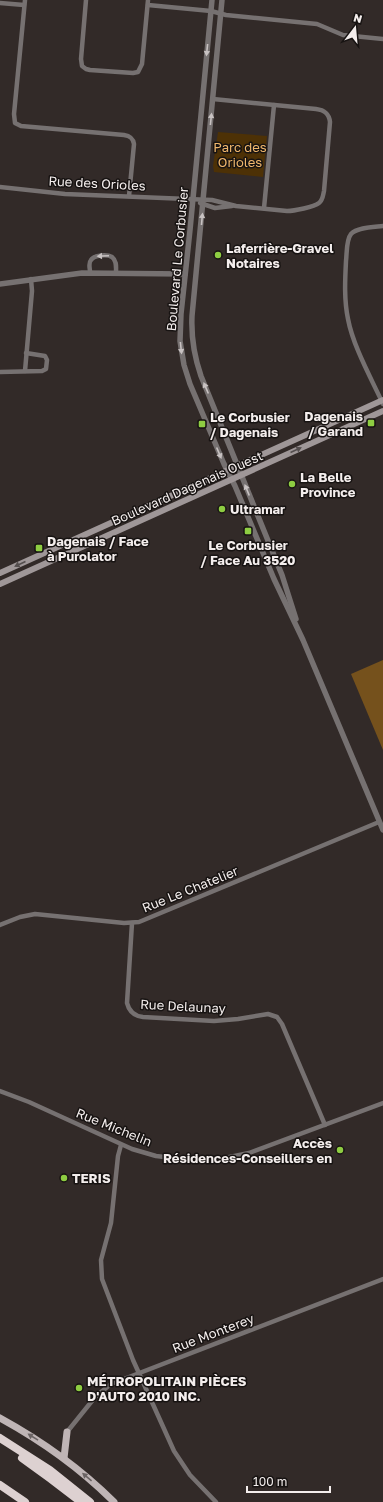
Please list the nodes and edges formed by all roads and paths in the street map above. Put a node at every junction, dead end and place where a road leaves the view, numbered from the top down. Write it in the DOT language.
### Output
graph roads {
  1 [pos="86,0"];
  2 [pos="212,0"];
  3 [pos="222,0"];
  4 [pos="148,2"];
  5 [pos="0,3"];
  6 [pos="25,3"];
  7 [pos="211,11"];
  8 [pos="221,15"];
  9 [pos="383,39"];
  10 [pos="213,99"];
  11 [pos="274,105"];
  12 [pos="0,188"];
  13 [pos="129,196"];
  14 [pos="193,199"];
  15 [pos="203,202"];
  16 [pos="236,206"];
  17 [pos="264,208"];
  18 [pos="383,226"];
  19 [pos="90,272"];
  20 [pos="116,272"];
  21 [pos="185,274"];
  22 [pos="31,280"];
  23 [pos="0,284"];
  24 [pos="26,353"];
  25 [pos="25,371"];
  26 [pos="0,372"];
  27 [pos="382,401"];
  28 [pos="383,411"];
  29 [pos="238,465"];
  30 [pos="227,470"];
  31 [pos="241,475"];
  32 [pos="232,479"];
  33 [pos="0,573"];
  34 [pos="0,584"];
  35 [pos="303,640"];
  36 [pos="379,822"];
  37 [pos="383,830"];
  38 [pos="132,923"];
  39 [pos="0,925"];
  40 [pos="0,1091"];
  41 [pos="383,1103"];
  42 [pos="325,1125"];
  43 [pos="121,1145"];
  44 [pos="383,1279"];
  45 [pos="139,1373"];
  46 [pos="0,1418"];
  47 [pos="67,1432"];
  48 [pos="0,1438"];
  49 [pos="0,1445"];
  50 [pos="64,1458"];
  51 [pos="0,1485"];
  52 [pos="25,1502"];
  53 [pos="81,1502"];
  54 [pos="90,1502"];
  55 [pos="114,1502"];
  56 [pos="216,1502"];
  1 -- 4 [label="street"];
  2 -- 7 [label="street, Boulevard Le Corbusier"];
  3 -- 8 [label="street, Boulevard Le Corbusier"];
  4 -- 7 [label="street"];
  5 -- 6 [label="street"];
  6 -- 13 [label="street"];
  7 -- 8 [label="street"];
  7 -- 14 [label="street, Boulevard Le Corbusier, one-way"];
  8 -- 9 [label="street"];
  8 -- 10 [label="street, Boulevard Le Corbusier"];
  10 -- 11 [label="street, Rue des Orioles"];
  15 -- 10 [label="street, Boulevard Le Corbusier, one-way"];
  11 -- 17 [label="street"];
  11 -- 17 [label="street, Rue des Orioles"];
  12 -- 13 [label="street, Rue des Orioles"];
  13 -- 14 [label="street, Rue des Orioles"];
  14 -- 15 [label="street, Rue des Orioles"];
  14 -- 21 [label="street, Boulevard Le Corbusier"];
  15 -- 16 [label="street, Rue des Orioles"];
  15 -- 16 [label="street, Rue des Orioles"];
  29 -- 15 [label="street, Boulevard Le Corbusier, one-way"];
  16 -- 17 [label="street, Rue des Orioles"];
  18 -- 27 [label="street"];
  19 -- 20 [label="street"];
  20 -- 19 [label="street, one-way"];
  19 -- 22 [label="street"];
  20 -- 21 [label="street"];
  21 -- 30 [label="street, Boulevard Le Corbusier, one-way"];
  22 -- 23 [label="street"];
  22 -- 24 [label="street"];
  24 -- 25 [label="street"];
  24 -- 25 [label="street"];
  25 -- 26 [label="street"];
  27 -- 29 [label="main road, Boulevard Dagenais Ouest"];
  31 -- 28 [label="main road, Boulevard Dagenais Ouest, one-way"];
  29 -- 30 [label="main road, Boulevard Dagenais Ouest"];
  29 -- 31 [label="street, Boulevard Le Corbusier"];
  30 -- 32 [label="street, Boulevard Le Corbusier"];
  30 -- 33 [label="main road, Boulevard Dagenais Ouest, one-way"];
  31 -- 32 [label="main road, Boulevard Dagenais Ouest"];
  35 -- 31 [label="street, Boulevard Le Corbusier, one-way"];
  32 -- 34 [label="main road, Boulevard Dagenais Ouest"];
  32 -- 35 [label="street, Boulevard Le Corbusier"];
  35 -- 36 [label="street, Boulevard Le Corbusier"];
  36 -- 37 [label="street, Boulevard Le Corbusier"];
  36 -- 38 [label="street, Rue Le Chatelier"];
  38 -- 39 [label="street, Rue Le Chatelier"];
  38 -- 42 [label="street, Rue Delaunay"];
  40 -- 43 [label="street, Rue Michelin"];
  41 -- 42 [label="street, Rue Michelin"];
  42 -- 43 [label="street, Rue Michelin"];
  43 -- 45 [label="street"];
  44 -- 45 [label="street, Rue Monterey"];
  45 -- 47 [label="street, Rue Monterey"];
  45 -- 56 [label="street"];
  50 -- 46 [label="main road, one-way"];
  47 -- 50 [label="main road"];
  48 -- 54 [label="highway"];
  49 -- 53 [label="highway"];
  55 -- 50 [label="main road, one-way"];
  51 -- 52 [label="highway"];
}
